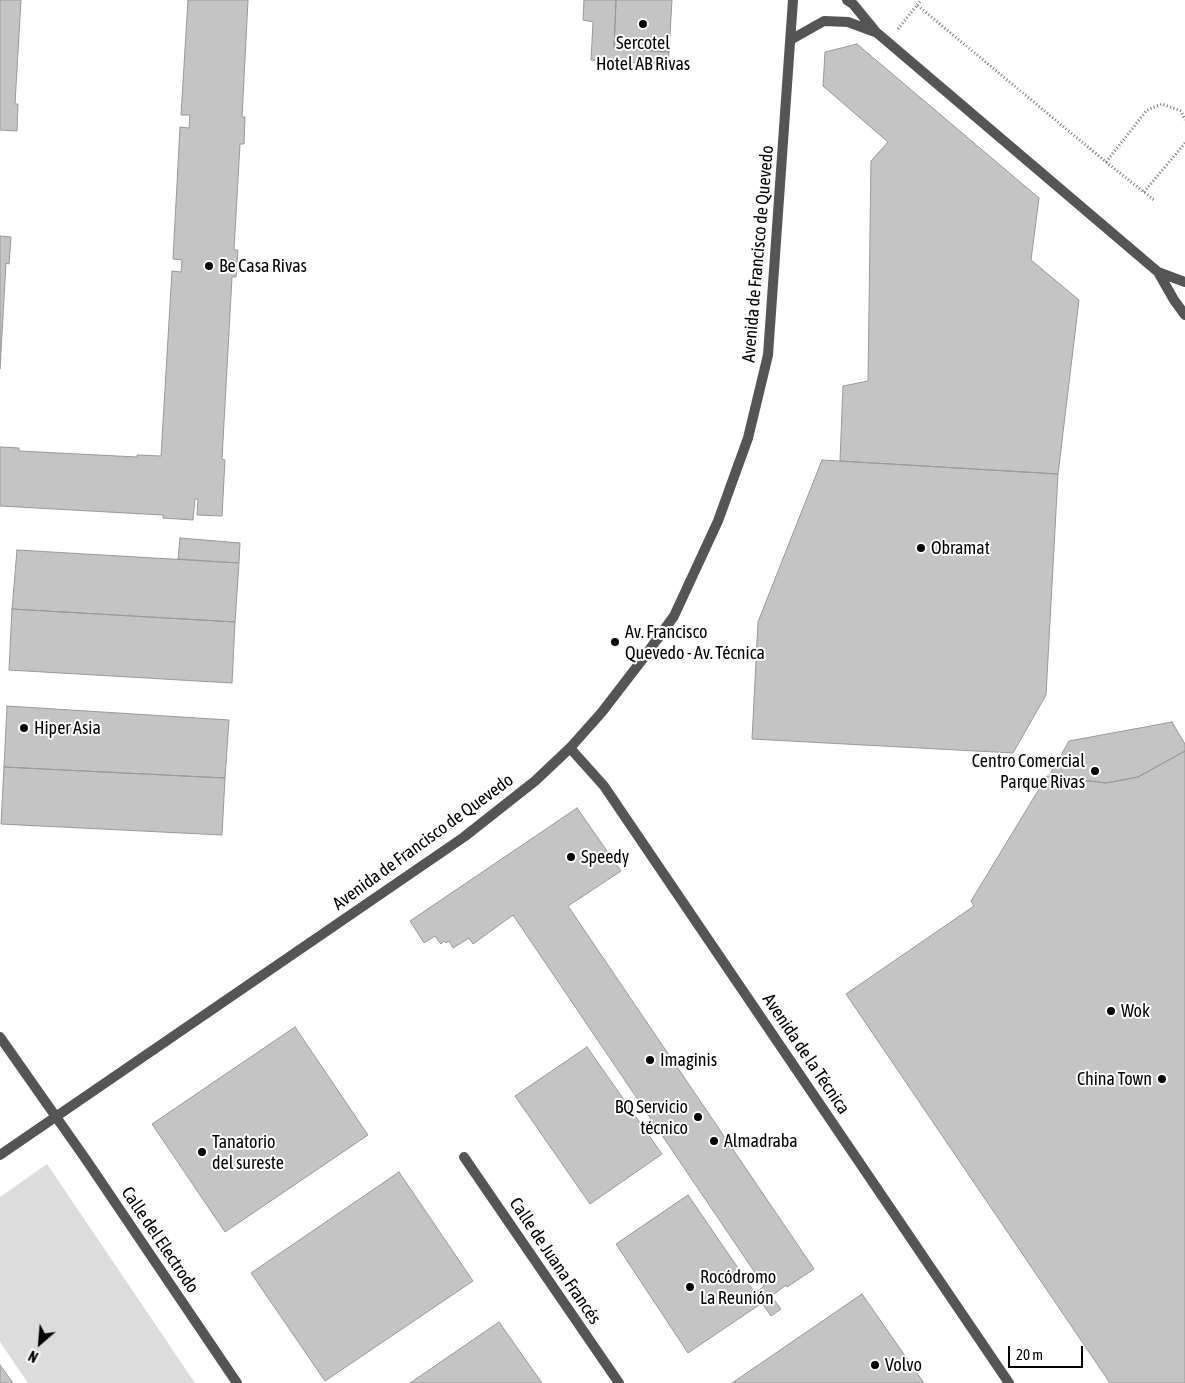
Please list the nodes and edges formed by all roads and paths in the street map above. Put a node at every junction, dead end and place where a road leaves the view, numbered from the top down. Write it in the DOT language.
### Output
graph roads {
  1 [pos="793,0"];
  2 [pos="847,0"];
  3 [pos="921,0"];
  4 [pos="917,5"];
  5 [pos="876,32"];
  6 [pos="792,39"];
  7 [pos="887,42"];
  8 [pos="1185,120"];
  9 [pos="1185,143"];
  10 [pos="1106,162"];
  11 [pos="1144,192"];
  12 [pos="1154,200"];
  13 [pos="1158,272"];
  14 [pos="1185,282"];
  15 [pos="1185,315"];
  16 [pos="570,748"];
  17 [pos="0,1037"];
  18 [pos="56,1117"];
  19 [pos="0,1155"];
  20 [pos="464,1157"];
  21 [pos="237,1383"];
  22 [pos="619,1383"];
  23 [pos="1009,1383"];
  1 -- 6 [label="street, Avenida de Francisco de Quevedo"];
  2 -- 5 [label="street"];
  3 -- 4 [label="path"];
  4 -- 7 [label="path"];
  4 -- 10 [label="path"];
  5 -- 6 [label="street"];
  5 -- 7 [label="street"];
  6 -- 16 [label="street, Avenida de Francisco de Quevedo"];
  7 -- 13 [label="street"];
  8 -- 10 [label="path"];
  9 -- 11 [label="path"];
  10 -- 11 [label="path"];
  11 -- 12 [label="path"];
  13 -- 14 [label="street"];
  13 -- 15 [label="street"];
  16 -- 18 [label="street, Avenida de Francisco de Quevedo"];
  16 -- 23 [label="street, Avenida de la Técnica"];
  17 -- 18 [label="street, Calle del Electrodo"];
  18 -- 19 [label="street, Avenida de Francisco de Quevedo"];
  18 -- 21 [label="street, Calle del Electrodo"];
  20 -- 22 [label="street, Calle de Juana Francés"];
}
